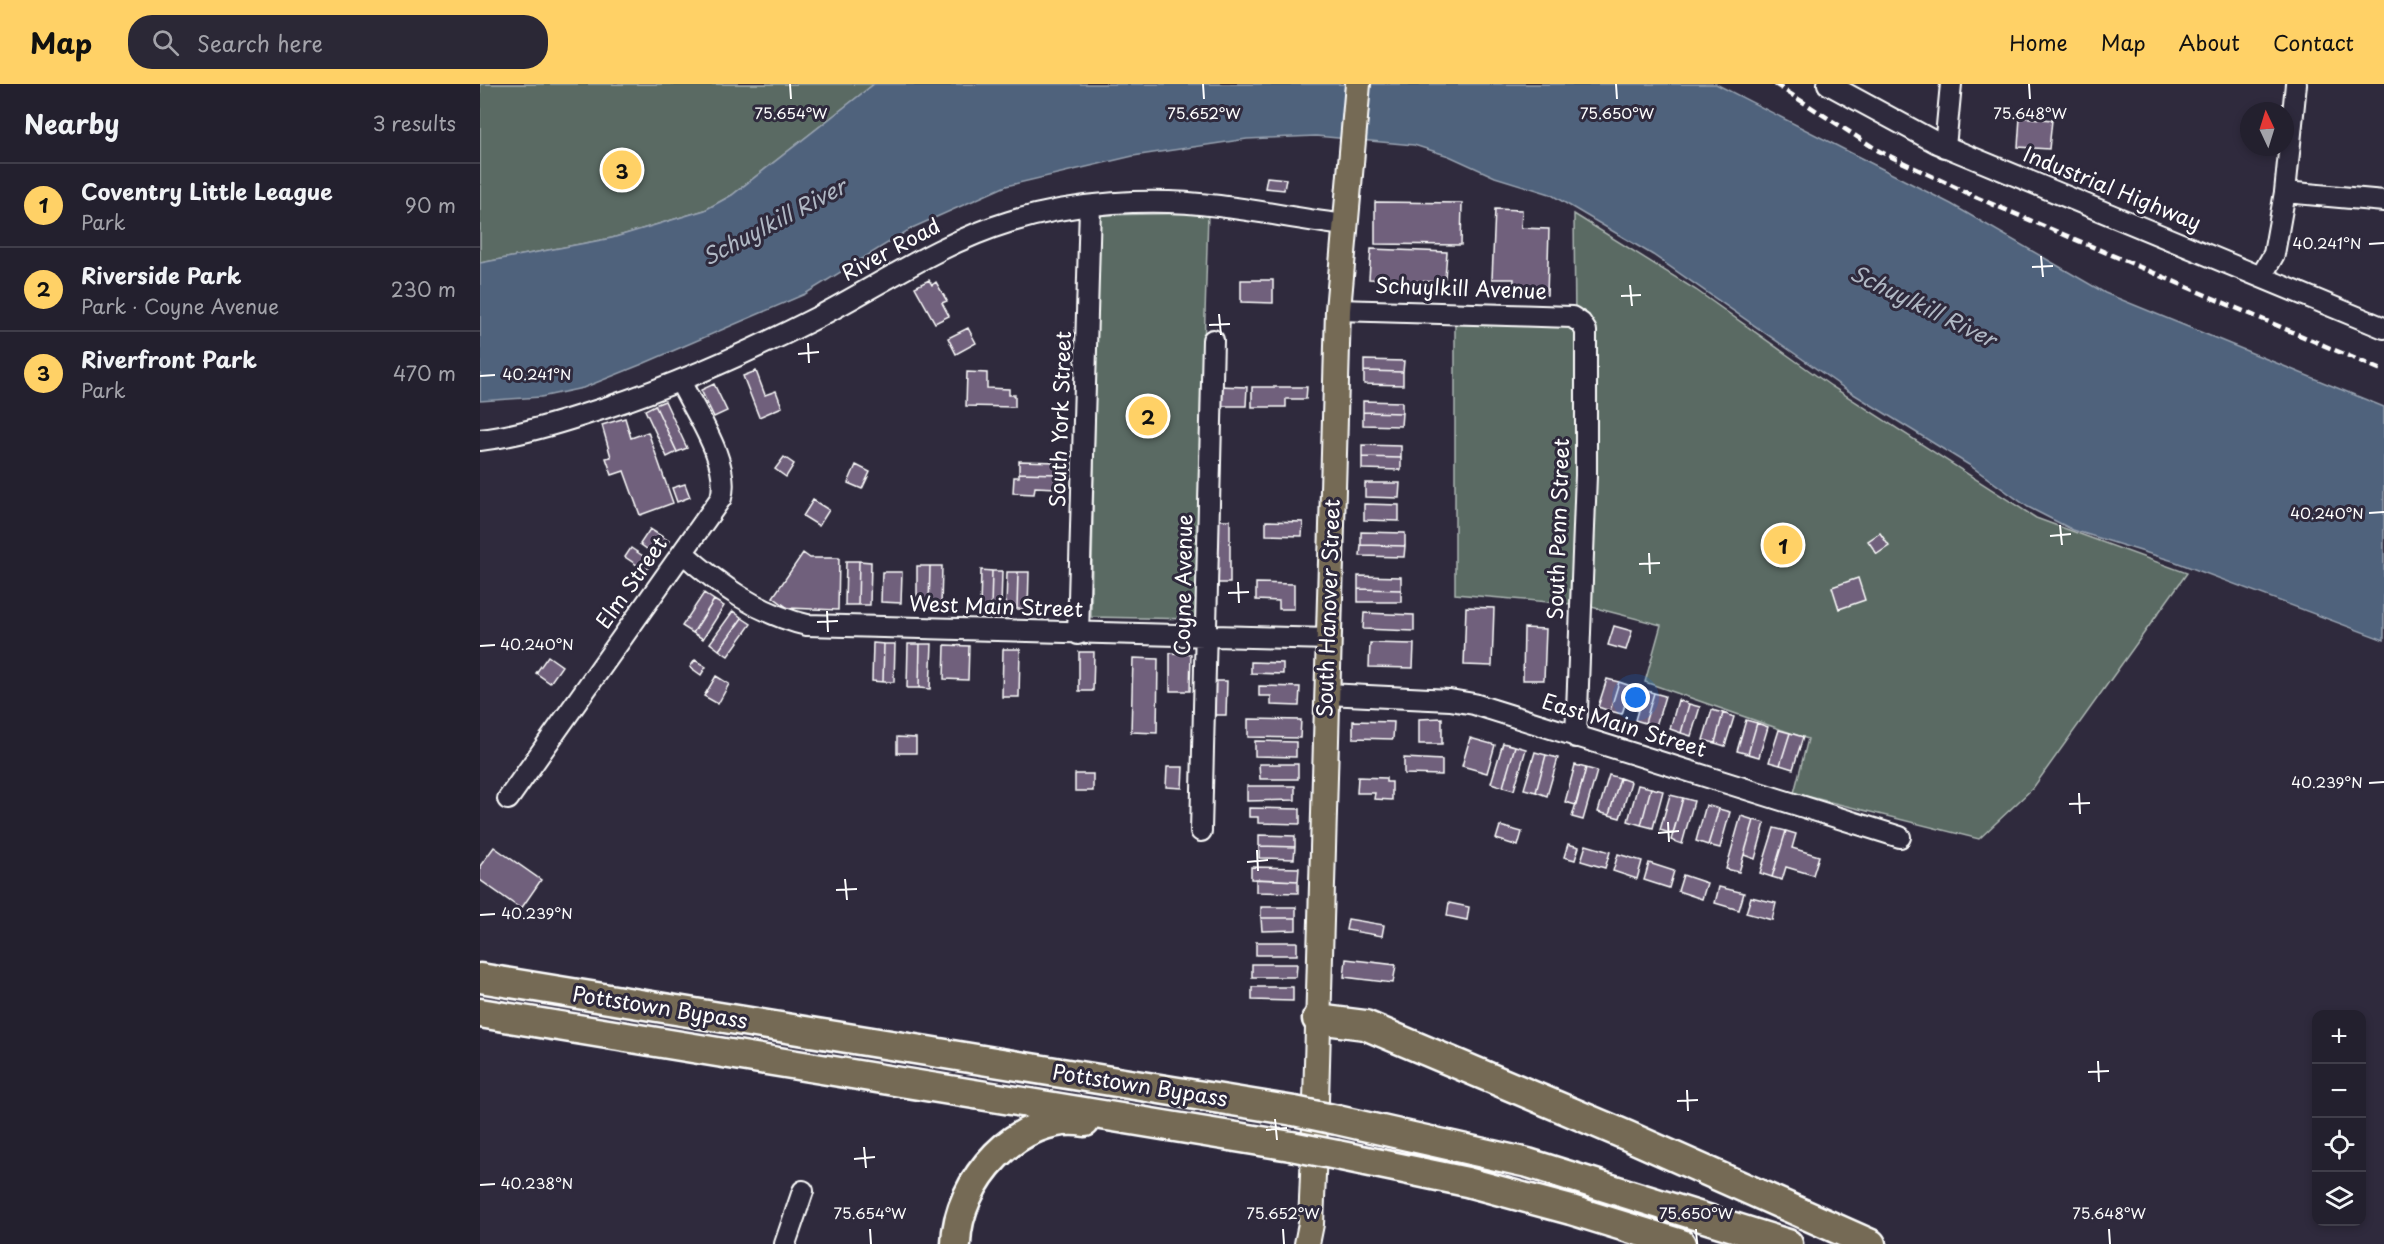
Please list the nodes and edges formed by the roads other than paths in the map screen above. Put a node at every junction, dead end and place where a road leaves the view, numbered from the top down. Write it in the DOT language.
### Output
graph roads {
  1 [pos="1358,84"];
  2 [pos="1828,84"];
  3 [pos="1951,84"];
  4 [pos="2296,84"];
  5 [pos="1945,147"];
  6 [pos="2285,192"];
  7 [pos="2384,201"];
  8 [pos="1090,206"];
  9 [pos="1346,225"];
  10 [pos="2261,276"];
  11 [pos="1338,310"];
  12 [pos="1581,323"];
  13 [pos="2384,328"];
  14 [pos="1213,340"];
  15 [pos="680,381"];
  16 [pos="480,440"];
  17 [pos="683,553"];
  18 [pos="1078,634"];
  19 [pos="1206,637"];
  20 [pos="1329,639"];
  21 [pos="1327,694"];
  22 [pos="1576,737"];
  23 [pos="508,799"];
  24 [pos="1200,831"];
  25 [pos="1900,837"];
  26 [pos="484,978"];
  27 [pos="480,1013"];
  28 [pos="1317,1019"];
  29 [pos="480,1023"];
  30 [pos="593,1032"];
  31 [pos="1136,1118"];
  32 [pos="1312,1171"];
  33 [pos="803,1191"];
  34 [pos="785,1244"];
  35 [pos="956,1244"];
  36 [pos="1291,1244"];
  37 [pos="1307,1244"];
  38 [pos="1681,1244"];
  39 [pos="1788,1244"];
  40 [pos="1871,1244"];
  1 -- 9 [label="main road, South Hanover Street"];
  2 -- 5 [label="street, Industrial Highway"];
  3 -- 5 [label="street"];
  4 -- 6 [label="street"];
  5 -- 10 [label="street, Industrial Highway"];
  6 -- 7 [label="street"];
  6 -- 10 [label="street"];
  8 -- 9 [label="street, River Road"];
  8 -- 15 [label="street, River Road"];
  8 -- 18 [label="street, South York Street"];
  9 -- 11 [label="main road, South Hanover Street"];
  10 -- 13 [label="street, Industrial Highway"];
  11 -- 12 [label="street, Schuylkill Avenue"];
  11 -- 20 [label="main road, South Hanover Street"];
  12 -- 22 [label="street, South Penn Street"];
  14 -- 19 [label="street, Coyne Avenue"];
  15 -- 16 [label="street, River Road"];
  15 -- 17 [label="street, Elm Street"];
  17 -- 18 [label="street, West Main Street"];
  17 -- 23 [label="street, Elm Street"];
  18 -- 19 [label="street, West Main Street"];
  19 -- 20 [label="street, West Main Street"];
  19 -- 24 [label="street, Coyne Avenue"];
  20 -- 21 [label="main road, South Hanover Street"];
  21 -- 22 [label="street, East Main Street"];
  21 -- 28 [label="main road, South Hanover Street"];
  22 -- 25 [label="street, East Main Street"];
  26 -- 39 [label="highway, Pottstown Bypass, bridge"];
  27 -- 30 [label="highway, Pottstown Bypass"];
  28 -- 32 [label="main road, South Hanover Street"];
  28 -- 40 [label="highway"];
  29 -- 30 [label="highway"];
  30 -- 31 [label="highway, Pottstown Bypass"];
  31 -- 35 [label="highway"];
  31 -- 38 [label="highway, Pottstown Bypass, bridge"];
  32 -- 36 [label="main road"];
  32 -- 37 [label="main road"];
  33 -- 34 [label="street"];
}
